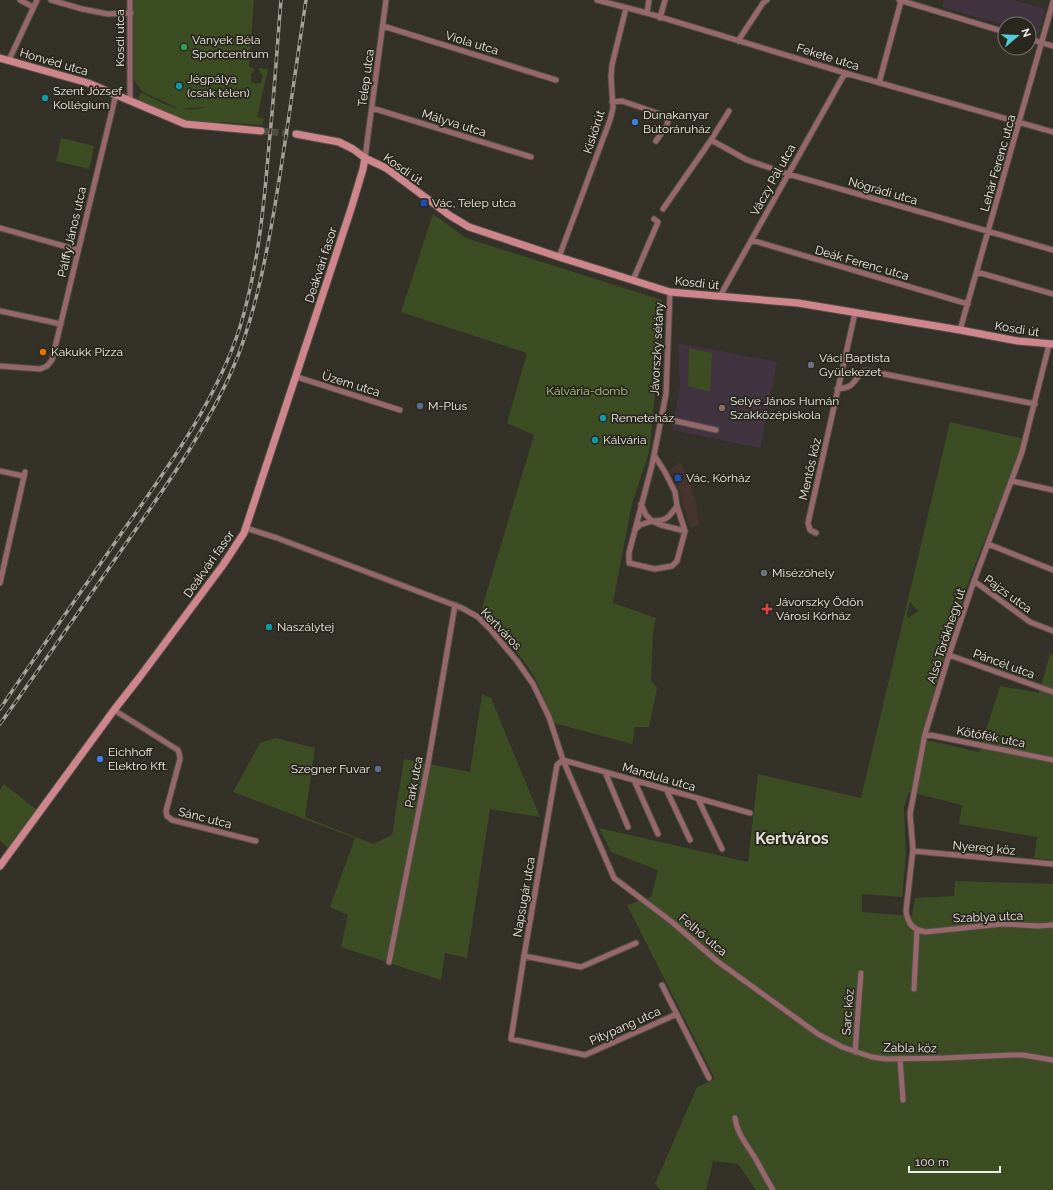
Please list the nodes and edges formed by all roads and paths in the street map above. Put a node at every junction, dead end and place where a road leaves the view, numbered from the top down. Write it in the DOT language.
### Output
graph roads {
  1 [pos="20,0"];
  2 [pos="37,0"];
  3 [pos="51,0"];
  4 [pos="130,0"];
  5 [pos="386,0"];
  6 [pos="597,0"];
  7 [pos="649,0"];
  8 [pos="665,0"];
  9 [pos="900,0"];
  10 [pos="764,1"];
  11 [pos="1053,2"];
  12 [pos="33,7"];
  13 [pos="626,8"];
  14 [pos="647,13"];
  15 [pos="130,14"];
  16 [pos="660,18"];
  17 [pos="383,26"];
  18 [pos="997,30"];
  19 [pos="738,41"];
  20 [pos="1037,41"];
  21 [pos="1042,43"];
  22 [pos="1053,46"];
  23 [pos="0,58"];
  24 [pos="9,60"];
  25 [pos="845,73"];
  26 [pos="556,80"];
  27 [pos="879,83"];
  28 [pos="116,94"];
  29 [pos="130,100"];
  30 [pos="612,102"];
  31 [pos="372,108"];
  32 [pos="729,111"];
  33 [pos="1020,122"];
  34 [pos="261,131"];
  35 [pos="1053,132"];
  36 [pos="296,134"];
  37 [pos="711,140"];
  38 [pos="656,141"];
  39 [pos="531,157"];
  40 [pos="365,158"];
  41 [pos="788,174"];
  42 [pos="663,209"];
  43 [pos="654,219"];
  44 [pos="0,228"];
  45 [pos="989,231"];
  46 [pos="751,240"];
  47 [pos="78,250"];
  48 [pos="1053,250"];
  49 [pos="559,257"];
  50 [pos="977,272"];
  51 [pos="633,280"];
  52 [pos="670,292"];
  53 [pos="1053,294"];
  54 [pos="720,296"];
  55 [pos="968,304"];
  56 [pos="0,311"];
  57 [pos="855,313"];
  58 [pos="61,324"];
  59 [pos="960,330"];
  60 [pos="1051,345"];
  61 [pos="0,366"];
  62 [pos="297,376"];
  63 [pos="838,389"];
  64 [pos="1035,404"];
  65 [pos="400,410"];
  66 [pos="662,418"];
  67 [pos="716,430"];
  68 [pos="654,455"];
  69 [pos="0,471"];
  70 [pos="1012,481"];
  71 [pos="1053,490"];
  72 [pos="641,504"];
  73 [pos="677,506"];
  74 [pos="652,521"];
  75 [pos="246,528"];
  76 [pos="634,530"];
  77 [pos="685,531"];
  78 [pos="816,533"];
  79 [pos="988,544"];
  80 [pos="1053,570"];
  81 [pos="974,581"];
  82 [pos="0,583"];
  83 [pos="455,605"];
  84 [pos="1053,631"];
  85 [pos="949,655"];
  86 [pos="1053,692"];
  87 [pos="114,710"];
  88 [pos="925,734"];
  89 [pos="563,760"];
  90 [pos="1053,760"];
  91 [pos="605,772"];
  92 [pos="634,780"];
  93 [pos="666,789"];
  94 [pos="698,799"];
  95 [pos="750,813"];
  96 [pos="628,827"];
  97 [pos="658,834"];
  98 [pos="690,840"];
  99 [pos="256,841"];
  100 [pos="722,849"];
  101 [pos="913,851"];
  102 [pos="1053,864"];
  103 [pos="0,866"];
  104 [pos="614,878"];
  105 [pos="1053,925"];
  106 [pos="917,930"];
  107 [pos="636,943"];
  108 [pos="524,956"];
  109 [pos="389,962"];
  110 [pos="861,973"];
  111 [pos="662,985"];
  112 [pos="914,989"];
  113 [pos="780,1007"];
  114 [pos="677,1014"];
  115 [pos="511,1039"];
  116 [pos="855,1052"];
  117 [pos="900,1059"];
  118 [pos="1053,1060"];
  119 [pos="709,1078"];
  120 [pos="903,1100"];
  121 [pos="735,1118"];
  122 [pos="773,1190"];
  1 -- 12 [label="street"];
  2 -- 12 [label="street"];
  3 -- 15 [label="street"];
  4 -- 15 [label="street, Kosdi utca"];
  5 -- 17 [label="street, Telep utca"];
  6 -- 13 [label="street, Fekete utca"];
  7 -- 14 [label="street"];
  8 -- 16 [label="street"];
  9 -- 18 [label="street"];
  9 -- 27 [label="street"];
  10 -- 19 [label="street"];
  11 -- 21 [label="street, Lehár Ferenc utca"];
  12 -- 24 [label="street"];
  13 -- 14 [label="street, Fekete utca"];
  13 -- 30 [label="street, Kiskörút"];
  14 -- 16 [label="street, Fekete utca"];
  15 -- 29 [label="street, Kosdi utca"];
  16 -- 19 [label="street, Fekete utca"];
  17 -- 26 [label="street, Viola utca"];
  17 -- 31 [label="street, Telep utca"];
  19 -- 25 [label="street, Fekete utca"];
  20 -- 21 [label="street"];
  21 -- 22 [label="street"];
  21 -- 33 [label="street, Lehár Ferenc utca"];
  23 -- 24 [label="street, Honvéd utca"];
  24 -- 28 [label="street, Honvéd utca"];
  25 -- 27 [label="street, Fekete utca"];
  25 -- 41 [label="street, Váczy Pál utca"];
  27 -- 33 [label="street, Fekete utca"];
  28 -- 29 [label="street, Honvéd utca"];
  28 -- 47 [label="street, Pálffy János utca"];
  29 -- 34 [label="street, Honvéd utca"];
  30 -- 38 [label="street"];
  30 -- 49 [label="street, Kiskörút"];
  31 -- 39 [label="street, Mályva utca"];
  31 -- 40 [label="street, Telep utca"];
  32 -- 37 [label="street"];
  33 -- 35 [label="street, Fekete utca"];
  33 -- 45 [label="street, Lehár Ferenc utca"];
  36 -- 40 [label="street"];
  37 -- 41 [label="street, Nógrádi utca"];
  37 -- 42 [label="street"];
  40 -- 49 [label="street, Kosdi út"];
  40 -- 62 [label="street, Deákvári fasor"];
  41 -- 45 [label="street, Nógrádi utca"];
  41 -- 46 [label="street, Váczy Pál utca"];
  43 -- 51 [label="street"];
  44 -- 47 [label="street"];
  45 -- 48 [label="street, Nógrádi utca"];
  45 -- 50 [label="street, Lehár Ferenc utca"];
  46 -- 54 [label="street, Váczy Pál utca"];
  46 -- 55 [label="street, Deák Ferenc utca"];
  47 -- 58 [label="street, Pálffy János utca"];
  49 -- 51 [label="street, Kosdi út"];
  50 -- 53 [label="street"];
  50 -- 55 [label="street, Lehár Ferenc utca"];
  51 -- 52 [label="street, Kosdi út"];
  52 -- 54 [label="street, Kosdi út"];
  52 -- 66 [label="street, Jávorszky sétány"];
  54 -- 57 [label="street, Kosdi út"];
  55 -- 59 [label="street, Lehár Ferenc utca"];
  56 -- 58 [label="street"];
  57 -- 59 [label="street, Kosdi út"];
  57 -- 63 [label="street, Mentős köz"];
  58 -- 61 [label="street, Pálffy János utca"];
  59 -- 60 [label="street, Kosdi út"];
  60 -- 64 [label="street, Alsó Törökhegy út"];
  62 -- 65 [label="street, Üzem utca"];
  62 -- 75 [label="street, Deákvári fasor"];
  63 -- 64 [label="street"];
  63 -- 78 [label="street, Mentős köz"];
  64 -- 70 [label="street, Alsó Törökhegy út"];
  66 -- 67 [label="street"];
  66 -- 68 [label="street, Jávorszky sétány"];
  68 -- 72 [label="street, Jávorszky sétány"];
  68 -- 73 [label="street"];
  69 -- 82 [label="street"];
  70 -- 71 [label="street"];
  70 -- 79 [label="street, Alsó Törökhegy út"];
  72 -- 74 [label="street"];
  72 -- 76 [label="street, Jávorszky sétány"];
  73 -- 74 [label="street"];
  73 -- 77 [label="street"];
  74 -- 76 [label="street"];
  74 -- 77 [label="street"];
  75 -- 83 [label="street, Kertváros"];
  75 -- 87 [label="street, Deákvári fasor"];
  76 -- 77 [label="street"];
  79 -- 80 [label="street"];
  79 -- 81 [label="street, Alsó Törökhegy út"];
  81 -- 84 [label="street, Pajzs utca"];
  81 -- 85 [label="street, Alsó Törökhegy út"];
  83 -- 89 [label="street, Kertváros"];
  83 -- 109 [label="street, Park utca"];
  85 -- 86 [label="street, Páncél utca"];
  85 -- 88 [label="street, Alsó Törökhegy út"];
  87 -- 99 [label="street, Sánc utca"];
  87 -- 103 [label="street, Deákvári fasor"];
  88 -- 90 [label="street, Kötőfék utca"];
  88 -- 101 [label="street, Alsó Törökhegy út"];
  89 -- 91 [label="street, Mandula utca"];
  89 -- 104 [label="street, Kertváros"];
  89 -- 108 [label="street, Napsugár utca"];
  91 -- 92 [label="street, Mandula utca"];
  91 -- 96 [label="street"];
  92 -- 93 [label="street, Mandula utca"];
  92 -- 97 [label="street"];
  93 -- 94 [label="street, Mandula utca"];
  93 -- 98 [label="street"];
  94 -- 95 [label="street, Mandula utca"];
  94 -- 100 [label="street"];
  101 -- 102 [label="street, Nyereg köz"];
  101 -- 106 [label="street, Alsó Törökhegy út"];
  104 -- 113 [label="street, Felhő utca"];
  105 -- 106 [label="street, Szablya utca"];
  106 -- 112 [label="street"];
  107 -- 108 [label="street"];
  108 -- 115 [label="street, Napsugár utca"];
  110 -- 116 [label="street, Sarc köz"];
  111 -- 114 [label="street"];
  113 -- 116 [label="street, Zabla köz"];
  114 -- 115 [label="street, Pitypang utca"];
  114 -- 119 [label="street"];
  116 -- 117 [label="street, Zabla köz"];
  117 -- 118 [label="street, Zabla köz"];
  117 -- 120 [label="street"];
  121 -- 122 [label="street"];
}
